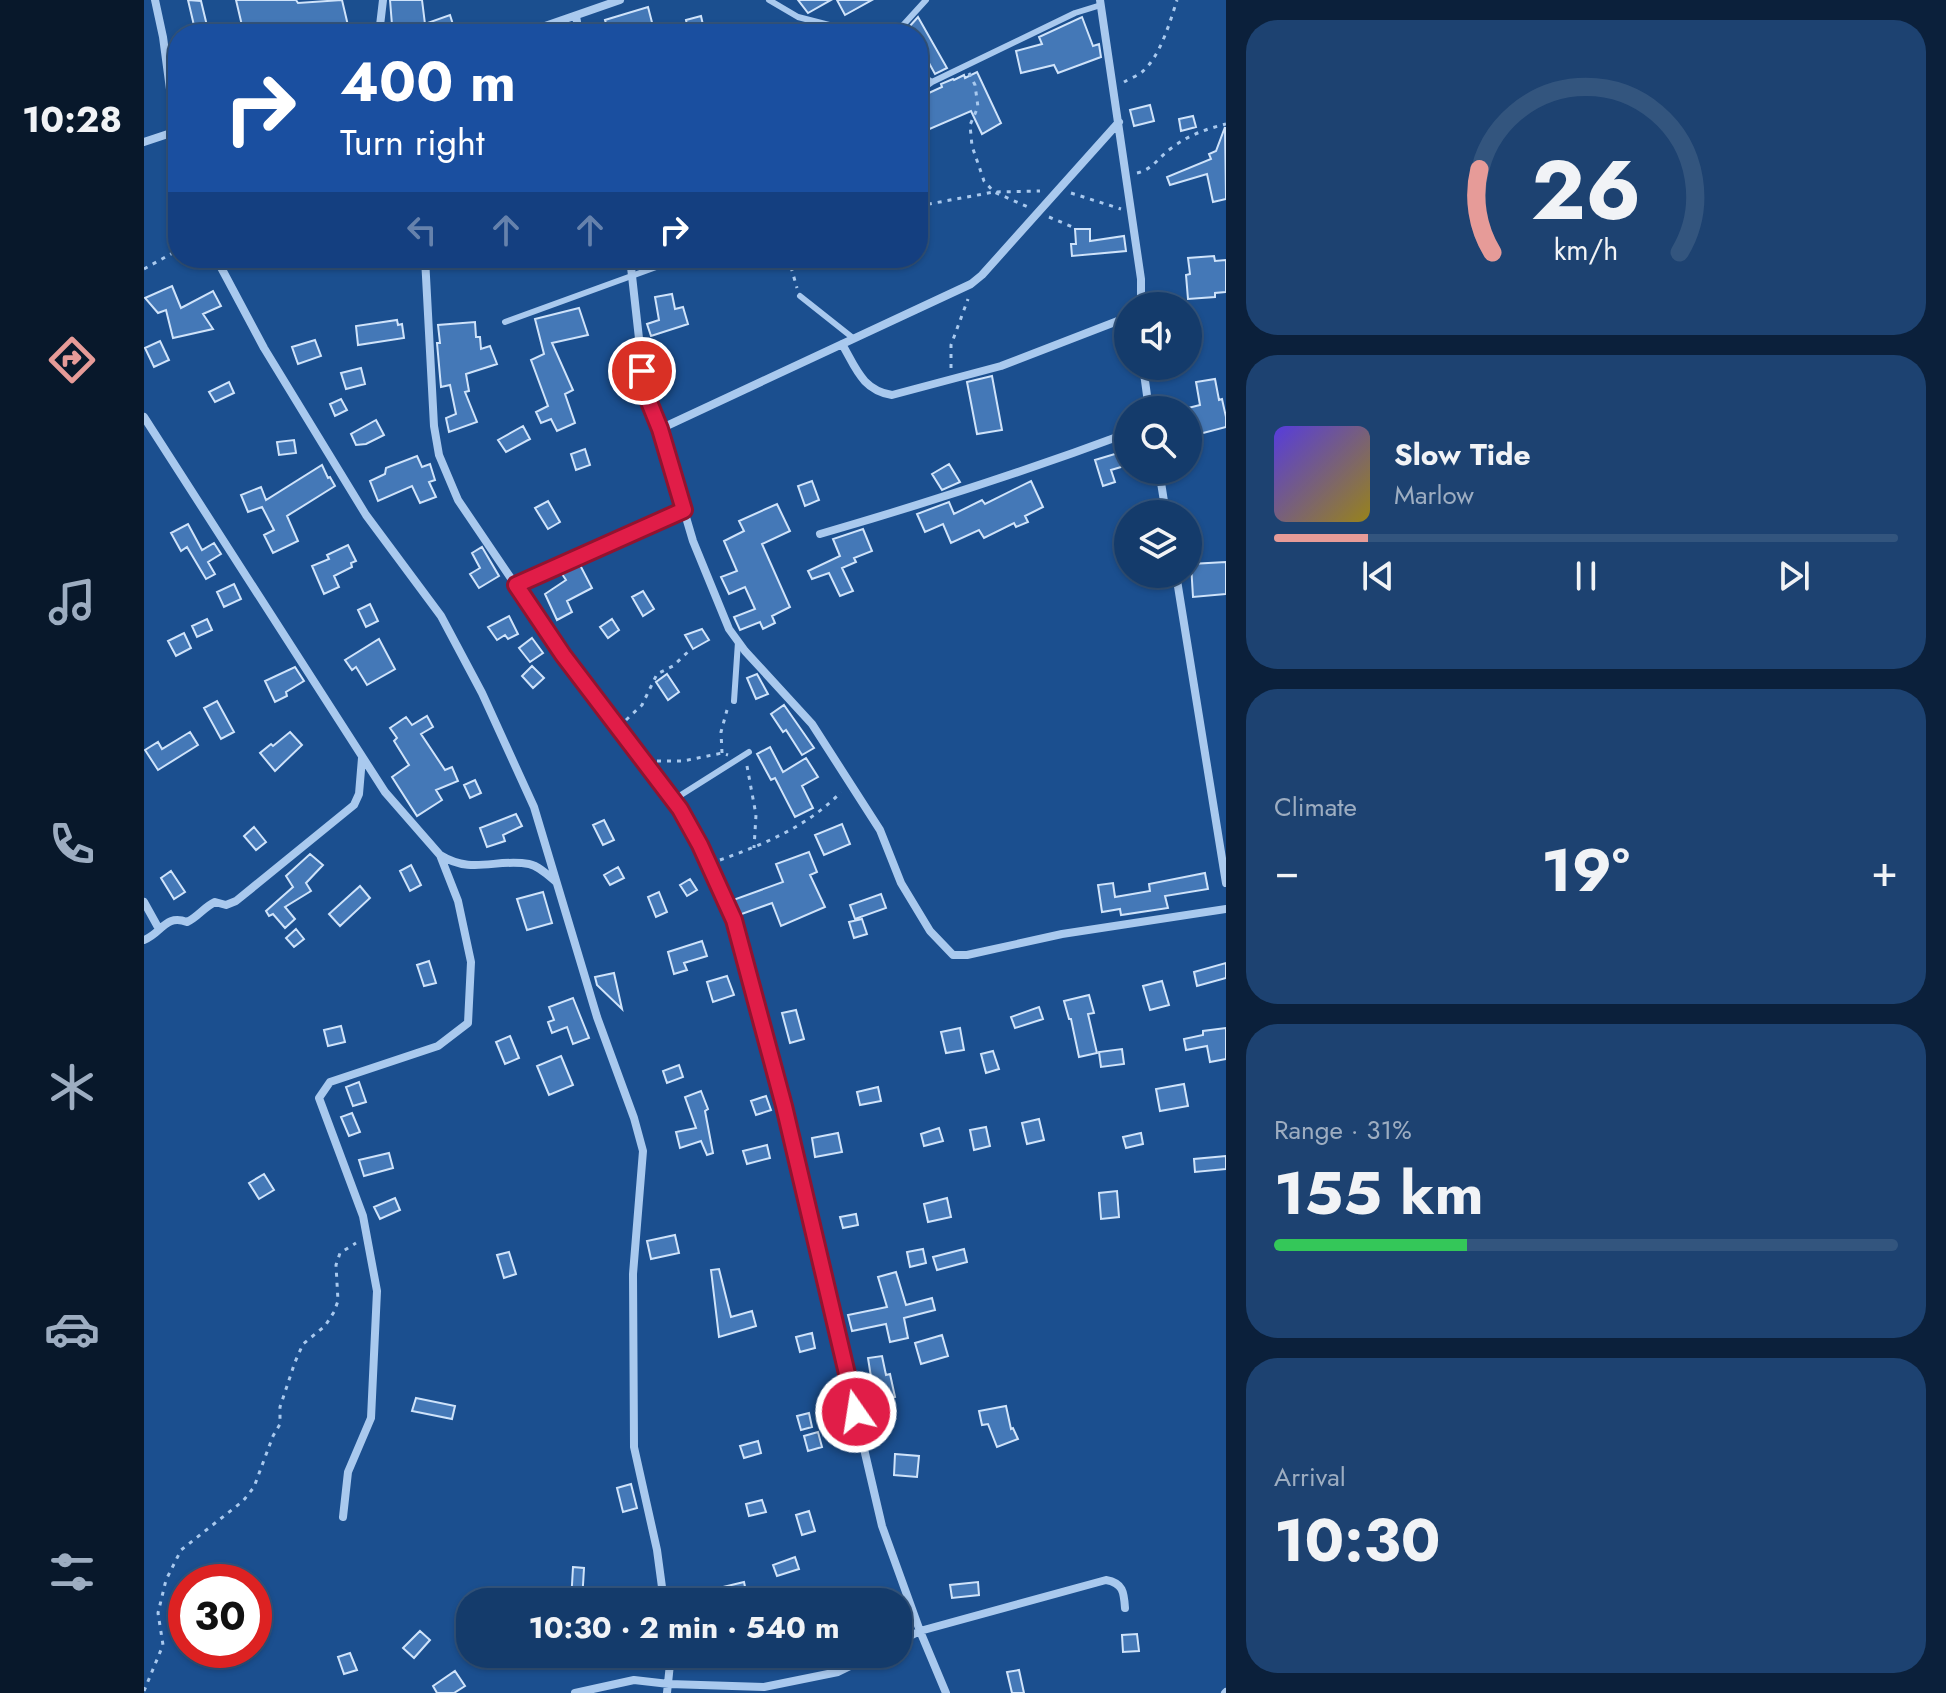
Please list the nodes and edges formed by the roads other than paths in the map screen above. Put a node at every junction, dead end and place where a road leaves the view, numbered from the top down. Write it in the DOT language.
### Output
graph roads {
  1 [pos="155,0"];
  2 [pos="383,0"];
  3 [pos="620,0"];
  4 [pos="769,0"];
  5 [pos="926,0"];
  6 [pos="1101,3"];
  7 [pos="576,16"];
  8 [pos="380,24"];
  9 [pos="552,24"];
  10 [pos="577,24"];
  11 [pos="825,24"];
  12 [pos="904,24"];
  13 [pos="168,74"];
  14 [pos="928,79"];
  15 [pos="932,82"];
  16 [pos="928,85"];
  17 [pos="1119,122"];
  18 [pos="168,134"];
  19 [pos="144,142"];
  20 [pos="221,268"];
  21 [pos="426,268"];
  22 [pos="631,268"];
  23 [pos="655,268"];
  24 [pos="632,277"];
  25 [pos="1141,292"];
  26 [pos="800,296"];
  27 [pos="505,322"];
  28 [pos="1114,322"];
  29 [pos="853,338"];
  30 [pos="842,344"];
  31 [pos="144,417"];
  32 [pos="660,429"];
  33 [pos="1114,438"];
  34 [pos="684,510"];
  35 [pos="820,534"];
  36 [pos="516,585"];
  37 [pos="1178,588"];
  38 [pos="738,642"];
  39 [pos="734,701"];
  40 [pos="749,752"];
  41 [pos="362,757"];
  42 [pos="673,800"];
  43 [pos="1226,815"];
  44 [pos="1216,818"];
  45 [pos="440,855"];
  46 [pos="556,882"];
  47 [pos="1226,883"];
  48 [pos="144,902"];
  49 [pos="1226,909"];
  50 [pos="159,929"];
  51 [pos="144,940"];
  52 [pos="343,1517"];
  53 [pos="662,1588"];
  54 [pos="1125,1608"];
  55 [pos="920,1631"];
  56 [pos="912,1635"];
  57 [pos="670,1668"];
  58 [pos="846,1668"];
  59 [pos="668,1689"];
  60 [pos="575,1693"];
  61 [pos="946,1693"];
  1 -- 13 [label="street"];
  2 -- 8 [label="street"];
  3 -- 7 [label="street"];
  4 -- 11 [label="lane"];
  5 -- 12 [label="lane"];
  6 -- 15 [label="lane"];
  6 -- 17 [label="street"];
  7 -- 9 [label="street"];
  7 -- 10 [label="street"];
  14 -- 15 [label="lane"];
  15 -- 16 [label="lane"];
  17 -- 25 [label="street"];
  17 -- 29 [label="street"];
  18 -- 19 [label="street"];
  20 -- 46 [label="street"];
  21 -- 36 [label="street"];
  22 -- 24 [label="street"];
  23 -- 24 [label="lane"];
  24 -- 27 [label="lane"];
  24 -- 32 [label="street"];
  26 -- 29 [label="lane"];
  28 -- 30 [label="street"];
  29 -- 30 [label="street"];
  30 -- 32 [label="street"];
  31 -- 41 [label="street"];
  32 -- 34 [label="street"];
  33 -- 35 [label="street"];
  34 -- 36 [label="street"];
  34 -- 38 [label="street"];
  36 -- 42 [label="street"];
  37 -- 44 [label="street"];
  38 -- 39 [label="lane"];
  38 -- 49 [label="street"];
  40 -- 42 [label="lane"];
  41 -- 45 [label="street"];
  41 -- 50 [label="street"];
  42 -- 55 [label="street"];
  43 -- 44 [label="street"];
  44 -- 47 [label="street"];
  45 -- 46 [label="street"];
  45 -- 52 [label="street"];
  46 -- 53 [label="street"];
  48 -- 50 [label="street"];
  50 -- 51 [label="street"];
  54 -- 55 [label="street"];
  55 -- 56 [label="street"];
  55 -- 61 [label="street"];
  57 -- 59 [label="street"];
  58 -- 59 [label="street"];
  59 -- 60 [label="street"];
}
